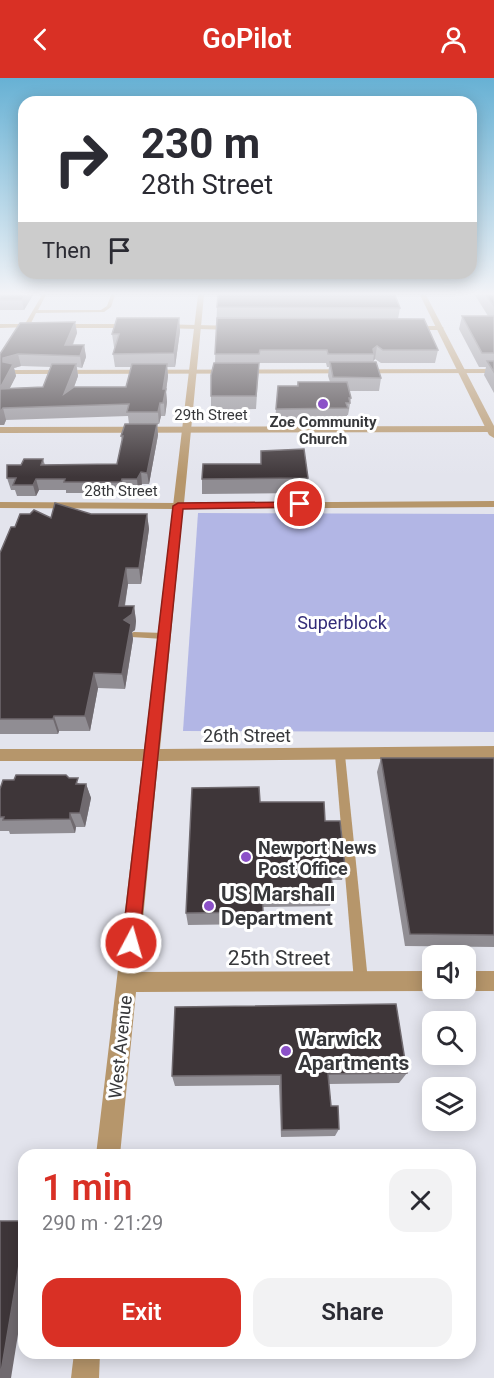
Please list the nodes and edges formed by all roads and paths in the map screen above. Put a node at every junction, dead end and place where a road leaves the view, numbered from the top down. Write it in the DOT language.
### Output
graph roads {
  1 [pos="194,356"];
  2 [pos="454,356"];
  3 [pos="462,371"];
  4 [pos="494,371"];
  5 [pos="11,372"];
  6 [pos="192,372"];
  7 [pos="0,429"];
  8 [pos="186,430"];
  9 [pos="493,431"];
  10 [pos="494,504"];
  11 [pos="0,506"];
  12 [pos="178,506"];
  13 [pos="134,635"];
  14 [pos="164,636"];
  15 [pos="494,752"];
  16 [pos="340,754"];
  17 [pos="0,755"];
  18 [pos="151,755"];
  19 [pos="361,981"];
  20 [pos="422,981"];
  21 [pos="476,981"];
  22 [pos="494,981"];
  23 [pos="127,982"];
  24 [pos="109,1149"];
  25 [pos="87,1359"];
  26 [pos="85,1378"];
  1 -- 6 [label="street, West Avenue"];
  2 -- 3 [label="street"];
  3 -- 4 [label="street"];
  3 -- 6 [label="street"];
  3 -- 9 [label="street"];
  5 -- 6 [label="street"];
  6 -- 8 [label="street, West Avenue"];
  7 -- 8 [label="street, 29th Street"];
  8 -- 9 [label="street, 29th Street"];
  8 -- 12 [label="street, West Avenue"];
  10 -- 12 [label="street, 28th Street"];
  11 -- 12 [label="street, 28th Street"];
  12 -- 14 [label="street, West Avenue"];
  13 -- 14 [label="lane"];
  14 -- 18 [label="street, West Avenue"];
  15 -- 16 [label="street, 26th Street"];
  16 -- 18 [label="street, 26th Street"];
  16 -- 19 [label="lane"];
  17 -- 18 [label="street, 26th Street"];
  18 -- 23 [label="street, West Avenue"];
  19 -- 20 [label="street, 25th Street"];
  19 -- 23 [label="street, 25th Street"];
  21 -- 22 [label="street"];
  23 -- 24 [label="street, West Avenue"];
  25 -- 26 [label="street"];
}
